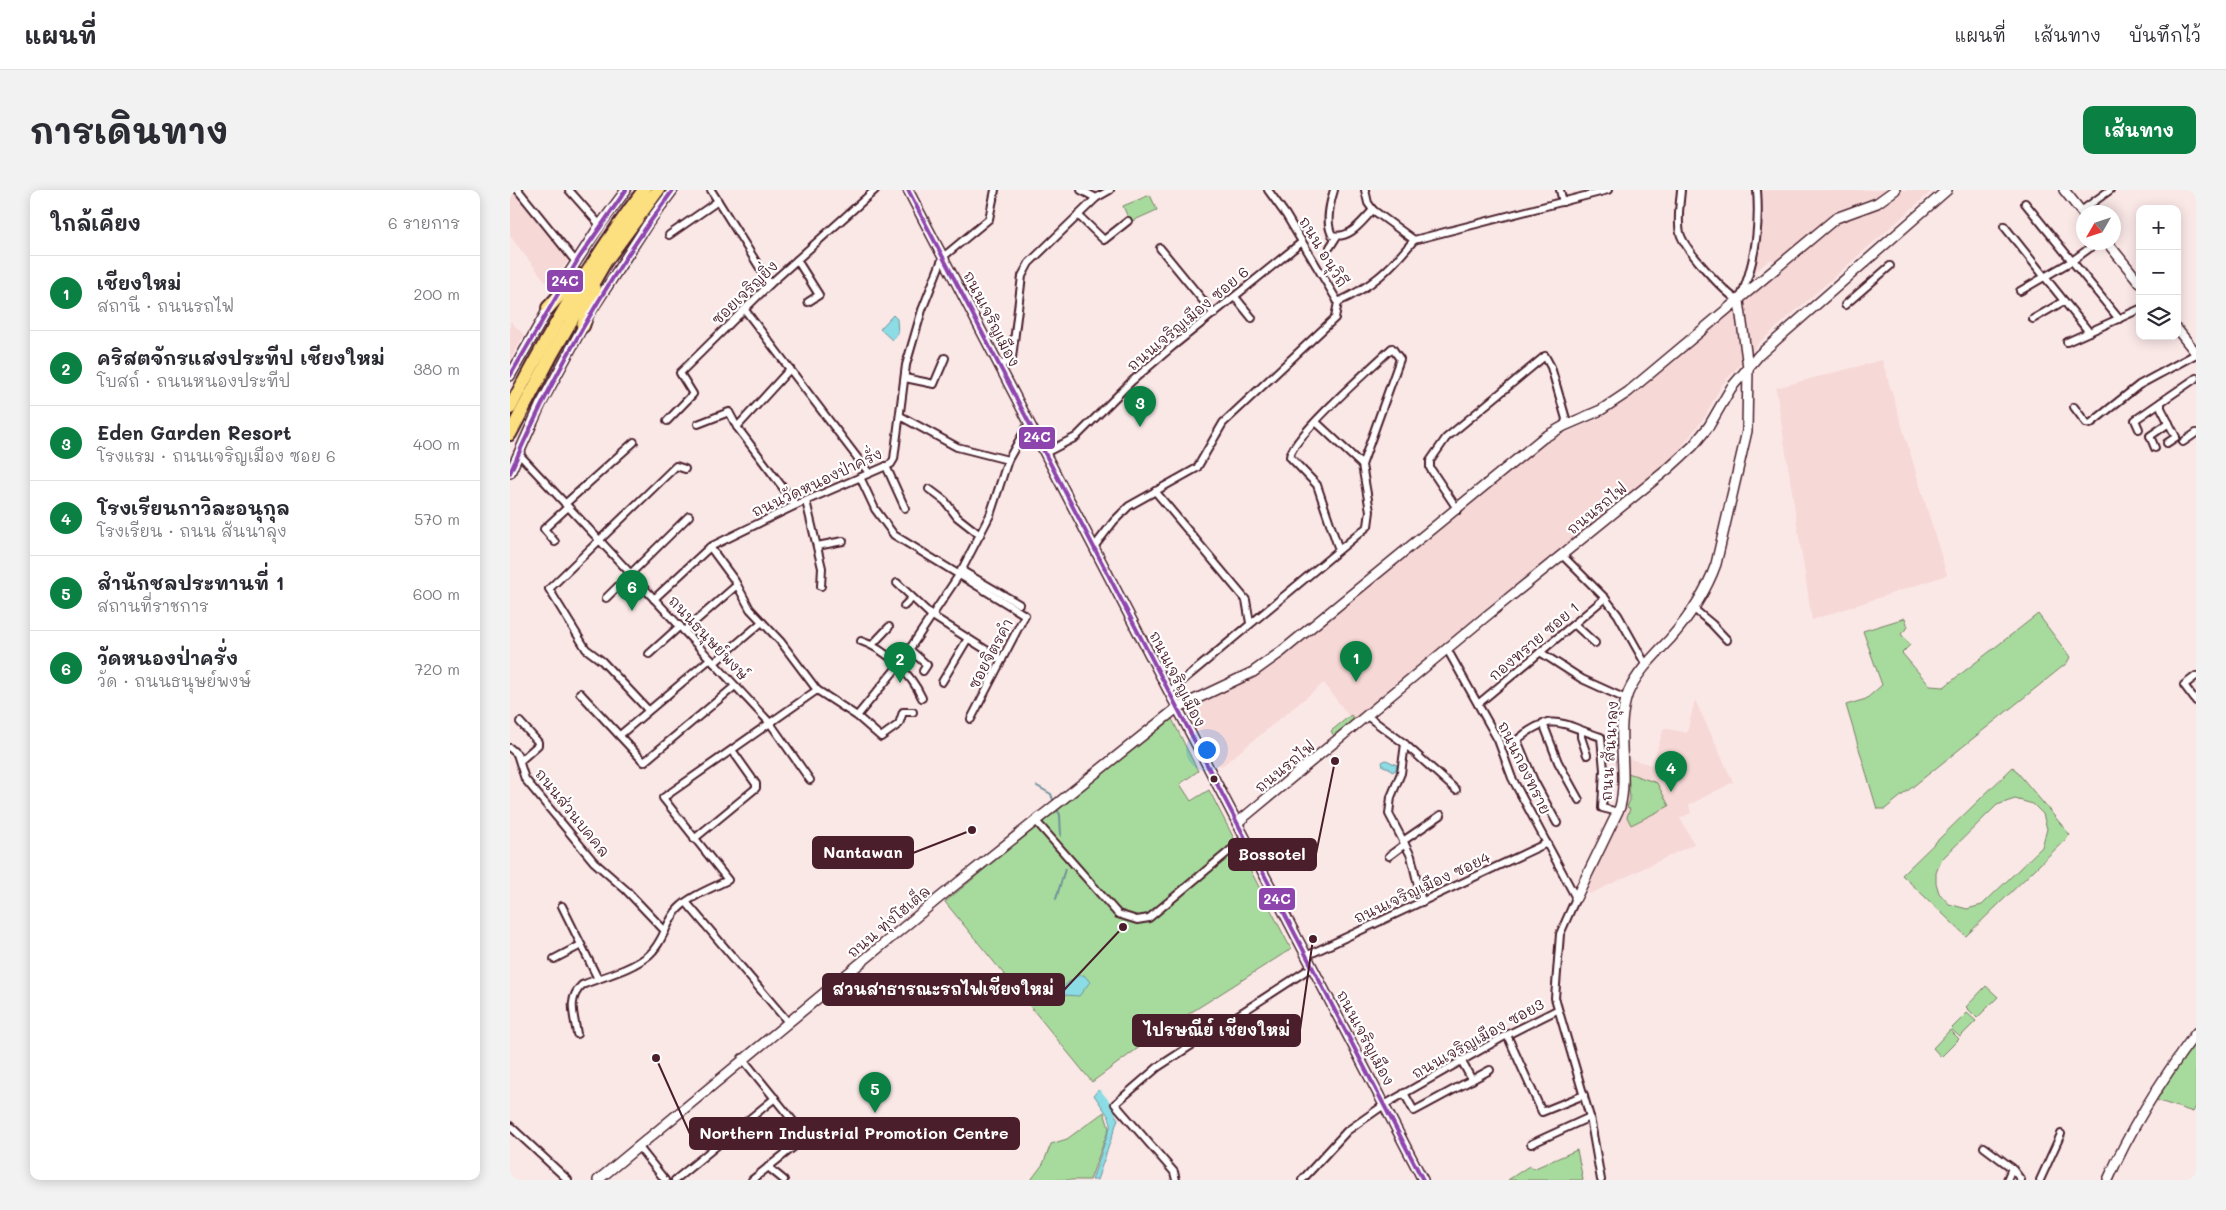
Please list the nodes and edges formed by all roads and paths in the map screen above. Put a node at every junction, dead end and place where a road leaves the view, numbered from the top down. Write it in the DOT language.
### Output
graph roads {
  1 [pos="518,190"];
  2 [pos="569,190"];
  3 [pos="626,190"];
  4 [pos="644,190"];
  5 [pos="658,190"];
  6 [pos="673,190"];
  7 [pos="711,190"];
  8 [pos="875,190"];
  9 [pos="908,190"];
  10 [pos="995,190"];
  11 [pos="1081,190"];
  12 [pos="1110,190"];
  13 [pos="1268,190"];
  14 [pos="1334,190"];
  15 [pos="1365,190"];
  16 [pos="1560,190"];
  17 [pos="1608,190"];
  18 [pos="1681,190"];
  19 [pos="1757,190"];
  20 [pos="1895,190"];
  21 [pos="1948,190"];
  22 [pos="2064,190"];
  23 [pos="2110,190"];
  24 [pos="1096,198"];
  25 [pos="718,201"];
  26 [pos="1563,202"];
  27 [pos="2025,204"];
  28 [pos="2076,205"];
  29 [pos="2092,205"];
  30 [pos="1374,210"];
  31 [pos="1078,215"];
  32 [pos="1128,221"];
  33 [pos="600,225"];
  34 [pos="2004,226"];
  35 [pos="669,235"];
  36 [pos="1337,236"];
  37 [pos="1414,240"];
  38 [pos="1302,242"];
  39 [pos="1330,247"];
  40 [pos="1160,248"];
  41 [pos="2087,250"];
  42 [pos="2113,250"];
  43 [pos="602,257"];
  44 [pos="943,257"];
  45 [pos="797,260"];
  46 [pos="2072,261"];
  47 [pos="576,262"];
  48 [pos="1890,266"];
  49 [pos="2045,276"];
  50 [pos="2136,278"];
  51 [pos="770,284"];
  52 [pos="2020,291"];
  53 [pos="1235,297"];
  54 [pos="2064,300"];
  55 [pos="1739,301"];
  56 [pos="808,302"];
  57 [pos="1338,302"];
  58 [pos="1845,304"];
  59 [pos="548,308"];
  60 [pos="745,310"];
  61 [pos="2136,311"];
  62 [pos="1214,314"];
  63 [pos="1252,318"];
  64 [pos="2033,319"];
  65 [pos="2118,319"];
  66 [pos="583,326"];
  67 [pos="2090,332"];
  68 [pos="2181,334"];
  69 [pos="2067,342"];
  70 [pos="2196,353"];
  71 [pos="945,358"];
  72 [pos="1000,366"];
  73 [pos="1748,367"];
  74 [pos="790,369"];
  75 [pos="510,376"];
  76 [pos="905,378"];
  77 [pos="2196,378"];
  78 [pos="2161,402"];
  79 [pos="2074,407"];
  80 [pos="510,408"];
  81 [pos="900,416"];
  82 [pos="667,421"];
  83 [pos="1316,422"];
  84 [pos="1029,423"];
  85 [pos="2169,423"];
  86 [pos="698,424"];
  87 [pos="1564,426"];
  88 [pos="737,427"];
  89 [pos="2139,429"];
  90 [pos="2196,433"];
  91 [pos="510,434"];
  92 [pos="634,442"];
  93 [pos="2183,442"];
  94 [pos="2167,443"];
  95 [pos="2155,448"];
  96 [pos="518,453"];
  97 [pos="1045,453"];
  98 [pos="1008,460"];
  99 [pos="1362,465"];
  100 [pos="886,466"];
  101 [pos="685,469"];
  102 [pos="510,473"];
  103 [pos="869,473"];
  104 [pos="860,477"];
  105 [pos="929,489"];
  106 [pos="1155,490"];
  107 [pos="806,501"];
  108 [pos="567,505"];
  109 [pos="796,505"];
  110 [pos="905,508"];
  111 [pos="1458,510"];
  112 [pos="689,516"];
  113 [pos="980,535"];
  114 [pos="598,539"];
  115 [pos="843,541"];
  116 [pos="555,542"];
  117 [pos="713,546"];
  118 [pos="817,546"];
  119 [pos="1094,547"];
  120 [pos="1339,550"];
  121 [pos="1562,555"];
  122 [pos="960,573"];
  123 [pos="631,574"];
  124 [pos="898,583"];
  125 [pos="737,585"];
  126 [pos="821,586"];
  127 [pos="606,598"];
  128 [pos="912,598"];
  129 [pos="1605,598"];
  130 [pos="654,599"];
  131 [pos="1019,604"];
  132 [pos="904,606"];
  133 [pos="1694,609"];
  134 [pos="931,615"];
  135 [pos="762,622"];
  136 [pos="1250,623"];
  137 [pos="1574,624"];
  138 [pos="888,626"];
  139 [pos="682,629"];
  140 [pos="967,640"];
  141 [pos="1727,640"];
  142 [pos="861,641"];
  143 [pos="1595,643"];
  144 [pos="872,645"];
  145 [pos="910,649"];
  146 [pos="1447,649"];
  147 [pos="1540,652"];
  148 [pos="649,654"];
  149 [pos="1002,660"];
  150 [pos="712,661"];
  151 [pos="899,665"];
  152 [pos="1646,665"];
  153 [pos="923,671"];
  154 [pos="2196,676"];
  155 [pos="942,682"];
  156 [pos="735,686"];
  157 [pos="818,690"];
  158 [pos="580,693"];
  159 [pos="1170,694"];
  160 [pos="922,698"];
  161 [pos="1626,699"];
  162 [pos="2196,701"];
  163 [pos="1188,703"];
  164 [pos="1478,704"];
  165 [pos="1177,708"];
  166 [pos="648,710"];
  167 [pos="913,712"];
  168 [pos="857,716"];
  169 [pos="1367,716"];
  170 [pos="971,719"];
  171 [pos="1183,720"];
  172 [pos="520,722"];
  173 [pos="770,723"];
  174 [pos="1543,723"];
  175 [pos="1581,731"];
  176 [pos="620,735"];
  177 [pos="1405,744"];
  178 [pos="510,748"];
  179 [pos="732,750"];
  180 [pos="1587,755"];
  181 [pos="520,761"];
  182 [pos="810,780"];
  183 [pos="1456,790"];
  184 [pos="1579,800"];
  185 [pos="1618,812"];
  186 [pos="1441,815"];
  187 [pos="1035,820"];
  188 [pos="1237,823"];
  189 [pos="1557,823"];
  190 [pos="1245,838"];
  191 [pos="694,839"];
  192 [pos="1404,842"];
  193 [pos="1547,843"];
  194 [pos="1389,856"];
  195 [pos="1576,898"];
  196 [pos="686,902"];
  197 [pos="1422,902"];
  198 [pos="562,906"];
  199 [pos="665,931"];
  200 [pos="581,944"];
  201 [pos="1306,956"];
  202 [pos="554,959"];
  203 [pos="1312,967"];
  204 [pos="598,979"];
  205 [pos="1557,1010"];
  206 [pos="788,1022"];
  207 [pos="2196,1033"];
  208 [pos="577,1034"];
  209 [pos="1506,1035"];
  210 [pos="742,1058"];
  211 [pos="1461,1060"];
  212 [pos="1490,1070"];
  213 [pos="1472,1080"];
  214 [pos="1404,1093"];
  215 [pos="1584,1095"];
  216 [pos="775,1098"];
  217 [pos="1384,1104"];
  218 [pos="1590,1117"];
  219 [pos="510,1126"];
  220 [pos="2061,1134"];
  221 [pos="1531,1144"];
  222 [pos="638,1146"];
  223 [pos="1984,1147"];
  224 [pos="768,1167"];
  225 [pos="2012,1168"];
  226 [pos="568,1180"];
  227 [pos="598,1180"];
  228 [pos="665,1180"];
  229 [pos="675,1180"];
  230 [pos="752,1180"];
  231 [pos="784,1180"];
  232 [pos="1176,1180"];
  233 [pos="1302,1180"];
  234 [pos="1423,1180"];
  235 [pos="1601,1180"];
  236 [pos="2006,1180"];
  237 [pos="2021,1180"];
  238 [pos="2040,1180"];
  239 [pos="2108,1180"];
  1 -- 47 [label="street"];
  2 -- 33 [label="street"];
  3 -- 33 [label="main road"];
  4 -- 43 [label="highway"];
  5 -- 43 [label="highway"];
  6 -- 66 [label="main road"];
  7 -- 25 [label="street"];
  8 -- 45 [label="street, ซอยเจริญยิ่ง"];
  9 -- 44 [label="main road, ถนนเจริญเมือง"];
  10 -- 44 [label="street"];
  11 -- 24 [label="street"];
  12 -- 24 [label="street"];
  13 -- 38 [label="street, ถนน อนุวิถี"];
  14 -- 36 [label="street"];
  15 -- 30 [label="street"];
  16 -- 26 [label="street"];
  17 -- 26 [label="street"];
  18 -- 55 [label="street"];
  19 -- 55 [label="street"];
  20 -- 55 [label="main road, ถนน ทุ่งโฮเต็ล"];
  21 -- 73 [label="main road, ถนนรถไฟ"];
  22 -- 28 [label="main road"];
  23 -- 29 [label="street"];
  24 -- 31 [label="street"];
  25 -- 35 [label="street"];
  25 -- 51 [label="street"];
  26 -- 37 [label="street"];
  27 -- 46 [label="street"];
  30 -- 36 [label="street"];
  30 -- 37 [label="street"];
  31 -- 32 [label="street"];
  31 -- 72 [label="street"];
  33 -- 47 [label="main road"];
  34 -- 49 [label="street"];
  36 -- 39 [label="street"];
  37 -- 57 [label="street"];
  38 -- 53 [label="street, ถนนเจริญเมือง ซอย 6"];
  38 -- 57 [label="street, ถนน อนุวิถี"];
  40 -- 62 [label="street"];
  41 -- 46 [label="street"];
  42 -- 50 [label="main road"];
  43 -- 59 [label="highway"];
  43 -- 66 [label="highway"];
  43 -- 80 [label="highway"];
  43 -- 91 [label="highway"];
  44 -- 72 [label="main road, ถนนเจริญเมือง"];
  44 -- 76 [label="street, ถนนวัดหนองป่าครั่ง"];
  45 -- 51 [label="street, ซอยเจริญยิ่ง"];
  45 -- 56 [label="street"];
  46 -- 49 [label="street"];
  46 -- 65 [label="street"];
  47 -- 59 [label="main road"];
  48 -- 58 [label="street"];
  49 -- 52 [label="street"];
  49 -- 54 [label="street"];
  51 -- 60 [label="street, ซอยเจริญยิ่ง"];
  53 -- 62 [label="street, ถนนเจริญเมือง ซอย 6"];
  53 -- 63 [label="street"];
  54 -- 64 [label="street"];
  54 -- 67 [label="street"];
  55 -- 73 [label="main road, ถนน สันนาลุง"];
  55 -- 87 [label="main road, ถนน ทุ่งโฮเต็ล"];
  57 -- 106 [label="street"];
  59 -- 75 [label="main road"];
  60 -- 74 [label="street"];
  60 -- 82 [label="street, ซอยเจริญยิ่ง"];
  61 -- 65 [label="street"];
  62 -- 97 [label="street, ถนนเจริญเมือง ซอย 6"];
  65 -- 67 [label="street"];
  66 -- 96 [label="main road"];
  67 -- 69 [label="street"];
  68 -- 70 [label="main road"];
  70 -- 79 [label="street"];
  71 -- 76 [label="street"];
  72 -- 84 [label="main road, ถนนเจริญเมือง"];
  73 -- 121 [label="main road, ถนนรถไฟ"];
  73 -- 133 [label="main road, ถนน สันนาลุง"];
  74 -- 88 [label="street"];
  74 -- 103 [label="street"];
  76 -- 81 [label="street, ถนนวัดหนองป่าครั่ง"];
  77 -- 78 [label="street"];
  78 -- 85 [label="street"];
  78 -- 89 [label="street"];
  81 -- 98 [label="street"];
  81 -- 100 [label="street, ถนนวัดหนองป่าครั่ง"];
  83 -- 99 [label="street"];
  83 -- 99 [label="street"];
  83 -- 120 [label="street"];
  84 -- 97 [label="main road, ถนนเจริญเมือง"];
  84 -- 98 [label="street"];
  85 -- 94 [label="street"];
  85 -- 95 [label="street"];
  86 -- 88 [label="street"];
  87 -- 111 [label="main road, ถนน ทุ่งโฮเต็ล"];
  87 -- 111 [label="street"];
  88 -- 109 [label="street"];
  90 -- 93 [label="street"];
  92 -- 108 [label="street"];
  96 -- 102 [label="main road"];
  96 -- 108 [label="street, ถนนธนุษย์พงษ์"];
  97 -- 119 [label="main road, ถนนเจริญเมือง"];
  98 -- 113 [label="street"];
  99 -- 120 [label="street"];
  100 -- 103 [label="street, ถนนวัดหนองป่าครั่ง"];
  100 -- 110 [label="street"];
  101 -- 114 [label="street"];
  103 -- 104 [label="street, ถนนวัดหนองป่าครั่ง"];
  104 -- 107 [label="street, ถนนวัดหนองป่าครั่ง"];
  104 -- 122 [label="street"];
  105 -- 113 [label="street"];
  106 -- 119 [label="street"];
  106 -- 136 [label="street"];
  107 -- 109 [label="street, ถนนวัดหนองป่าครั่ง"];
  107 -- 118 [label="street"];
  108 -- 114 [label="street, ถนนธนุษย์พงษ์"];
  108 -- 116 [label="street"];
  109 -- 117 [label="street, ถนนวัดหนองป่าครั่ง"];
  111 -- 163 [label="main road, ถนน ทุ่งโฮเต็ล"];
  112 -- 123 [label="street"];
  113 -- 122 [label="street"];
  114 -- 123 [label="street, ถนนธนุษย์พงษ์"];
  114 -- 166 [label="street"];
  115 -- 118 [label="street"];
  117 -- 125 [label="street"];
  117 -- 130 [label="street, ถนนวัดหนองป่าครั่ง"];
  118 -- 126 [label="street"];
  119 -- 159 [label="main road, ถนนเจริญเมือง"];
  120 -- 136 [label="street"];
  121 -- 129 [label="street"];
  121 -- 146 [label="main road, ถนนรถไฟ"];
  122 -- 131 [label="street"];
  122 -- 134 [label="street"];
  122 -- 149 [label="street, ซอยจิตรคำ"];
  123 -- 127 [label="street"];
  123 -- 130 [label="street, ถนนธนุษย์พงษ์"];
  124 -- 128 [label="street"];
  125 -- 135 [label="street"];
  125 -- 139 [label="street"];
  128 -- 132 [label="street"];
  128 -- 134 [label="street"];
  129 -- 137 [label="street, กองทราย ซอย 1"];
  129 -- 152 [label="street"];
  130 -- 139 [label="street, ถนนธนุษย์พงษ์"];
  133 -- 141 [label="street"];
  133 -- 152 [label="main road, ถนน สันนาลุง"];
  134 -- 140 [label="street"];
  134 -- 145 [label="street"];
  135 -- 150 [label="street"];
  135 -- 157 [label="street"];
  136 -- 159 [label="street"];
  137 -- 143 [label="street"];
  137 -- 147 [label="street, กองทราย ซอย 1"];
  138 -- 144 [label="street"];
  139 -- 148 [label="street"];
  139 -- 150 [label="street, ถนนธนุษย์พงษ์"];
  140 -- 149 [label="street"];
  140 -- 155 [label="street"];
  142 -- 144 [label="street"];
  144 -- 151 [label="street"];
  145 -- 151 [label="street"];
  145 -- 153 [label="street"];
  146 -- 164 [label="street, ถนนกองทราย"];
  146 -- 169 [label="main road, ถนนรถไฟ"];
  147 -- 161 [label="street"];
  147 -- 164 [label="street, กองทราย ซอย 1"];
  149 -- 170 [label="street, ซอยจิตรคำ"];
  150 -- 156 [label="street, ถนนธนุษย์พงษ์"];
  150 -- 166 [label="street"];
  151 -- 160 [label="street"];
  151 -- 168 [label="street"];
  152 -- 161 [label="main road, ถนน สันนาลุง"];
  154 -- 162 [label="street"];
  156 -- 173 [label="street, ถนนธนุษย์พงษ์"];
  156 -- 176 [label="street"];
  157 -- 168 [label="street"];
  157 -- 173 [label="street"];
  158 -- 176 [label="street"];
  159 -- 163 [label="main road"];
  159 -- 165 [label="main road, ถนนเจริญเมือง"];
  161 -- 185 [label="main road, ถนน สันนาลุง"];
  163 -- 165 [label="main road, ถนน ทุ่งโฮเต็ล"];
  163 -- 171 [label="main road"];
  164 -- 193 [label="street, ถนนกองทราย"];
  165 -- 171 [label="main road, ถนนเจริญเมือง"];
  165 -- 187 [label="main road, ถนน ทุ่งโฮเต็ล"];
  166 -- 176 [label="street"];
  167 -- 168 [label="street"];
  169 -- 177 [label="street"];
  169 -- 188 [label="main road, ถนนรถไฟ"];
  171 -- 188 [label="main road, ถนนเจริญเมือง"];
  172 -- 181 [label="street"];
  173 -- 179 [label="street"];
  173 -- 182 [label="street, ถนนธนุษย์พงษ์"];
  174 -- 175 [label="street"];
  174 -- 184 [label="street"];
  174 -- 189 [label="street"];
  175 -- 180 [label="street"];
  175 -- 185 [label="street"];
  177 -- 183 [label="street"];
  177 -- 192 [label="street"];
  178 -- 181 [label="street, ถนนส่วนบคคล"];
  179 -- 191 [label="street"];
  179 -- 191 [label="street"];
  181 -- 199 [label="street, ถนนส่วนบคคล"];
  185 -- 195 [label="main road, ถนน สันนาลุง"];
  186 -- 192 [label="street"];
  187 -- 190 [label="street"];
  187 -- 206 [label="main road, ถนน ทุ่งโฮเต็ล"];
  188 -- 190 [label="main road, ถนนเจริญเมือง"];
  190 -- 201 [label="main road, ถนนเจริญเมือง"];
  191 -- 196 [label="street"];
  192 -- 194 [label="street"];
  192 -- 197 [label="street"];
  193 -- 195 [label="street, ถนนกองทราย"];
  193 -- 197 [label="street, ถนนเจริญเมือง ซอย4"];
  195 -- 205 [label="street, ถนน สันนาลุง"];
  196 -- 199 [label="street"];
  196 -- 206 [label="street"];
  197 -- 201 [label="street, ถนนเจริญเมือง ซอย4"];
  198 -- 200 [label="street"];
  199 -- 204 [label="street"];
  200 -- 202 [label="street"];
  200 -- 204 [label="street"];
  201 -- 203 [label="main road, ถนนเจริญเมือง"];
  203 -- 217 [label="main road, ถนนเจริญเมือง"];
  203 -- 232 [label="street"];
  204 -- 208 [label="street"];
  205 -- 209 [label="street, ถนนเจริญเมือง ซอย3"];
  205 -- 215 [label="street, ถนน สันนาลุง"];
  206 -- 210 [label="main road, ถนน ทุ่งโฮเต็ล"];
  207 -- 239 [label="main road"];
  209 -- 211 [label="street, ถนนเจริญเมือง ซอย3"];
  209 -- 215 [label="street"];
  210 -- 216 [label="street"];
  210 -- 222 [label="main road, ถนน ทุ่งโฮเต็ล"];
  211 -- 213 [label="street"];
  211 -- 214 [label="street, ถนนเจริญเมือง ซอย3"];
  212 -- 213 [label="street"];
  213 -- 214 [label="street"];
  214 -- 217 [label="street, ถนนเจริญเมือง ซอย3"];
  215 -- 218 [label="street, ถนน สันนาลุง"];
  216 -- 224 [label="street"];
  216 -- 229 [label="street"];
  217 -- 233 [label="street, ถนนเจริญเมือง ซอย3"];
  217 -- 234 [label="main road, ถนนเจริญเมือง"];
  218 -- 221 [label="street"];
  218 -- 235 [label="street, ถนน สันนาลุง"];
  219 -- 226 [label="street"];
  220 -- 238 [label="street"];
  222 -- 227 [label="main road, ถนน ทุ่งโฮเต็ล"];
  222 -- 228 [label="street"];
  223 -- 225 [label="street"];
  224 -- 230 [label="street"];
  224 -- 231 [label="street"];
  225 -- 236 [label="street"];
  225 -- 237 [label="street"];
}
